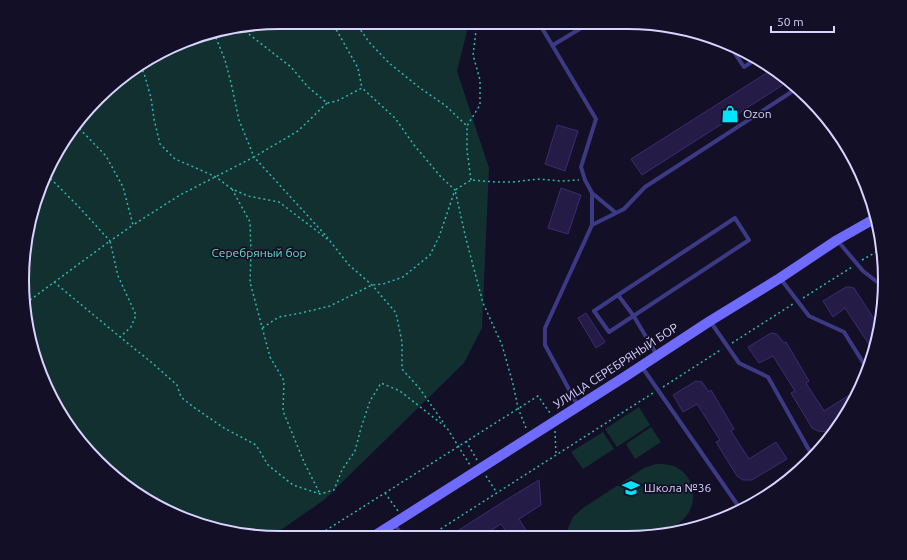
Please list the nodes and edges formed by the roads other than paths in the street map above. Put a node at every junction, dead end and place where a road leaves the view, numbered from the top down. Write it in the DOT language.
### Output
graph roads {
  1 [pos="542,29"];
  2 [pos="580,29"];
  3 [pos="553,46"];
  4 [pos="735,54"];
  5 [pos="751,62"];
  6 [pos="792,91"];
  7 [pos="592,193"];
  8 [pos="616,213"];
  9 [pos="870,221"];
  10 [pos="592,225"];
  11 [pos="837,240"];
  12 [pos="780,278"];
  13 [pos="878,282"];
  14 [pos="618,295"];
  15 [pos="632,315"];
  16 [pos="710,321"];
  17 [pos="657,355"];
  18 [pos="864,364"];
  19 [pos="641,366"];
  20 [pos="578,406"];
  21 [pos="809,452"];
  22 [pos="738,505"];
  23 [pos="398,521"];
  24 [pos="382,531"];
  25 [pos="401,531"];
  1 -- 3 [label="lane"];
  2 -- 3 [label="lane"];
  3 -- 7 [label="lane"];
  4 -- 5 [label="lane"];
  6 -- 8 [label="lane"];
  7 -- 8 [label="lane"];
  7 -- 10 [label="lane"];
  8 -- 10 [label="lane"];
  9 -- 11 [label="street, УЛИЦА СЕРЕБРЯНЫЙ БОР"];
  10 -- 20 [label="lane"];
  11 -- 12 [label="street, УЛИЦА СЕРЕБРЯНЫЙ БОР"];
  11 -- 13 [label="lane"];
  12 -- 16 [label="street, УЛИЦА СЕРЕБРЯНЫЙ БОР"];
  12 -- 18 [label="lane"];
  14 -- 15 [label="lane"];
  14 -- 15 [label="lane"];
  14 -- 15 [label="lane"];
  15 -- 17 [label="lane"];
  16 -- 17 [label="street, УЛИЦА СЕРЕБРЯНЫЙ БОР"];
  16 -- 21 [label="lane"];
  17 -- 19 [label="street, УЛИЦА СЕРЕБРЯНЫЙ БОР"];
  19 -- 20 [label="street, УЛИЦА СЕРЕБРЯНЫЙ БОР"];
  19 -- 22 [label="lane"];
  20 -- 23 [label="street, УЛИЦА СЕРЕБРЯНЫЙ БОР"];
  23 -- 24 [label="street, УЛИЦА СЕРЕБРЯНЫЙ БОР"];
  23 -- 25 [label="lane"];
}
